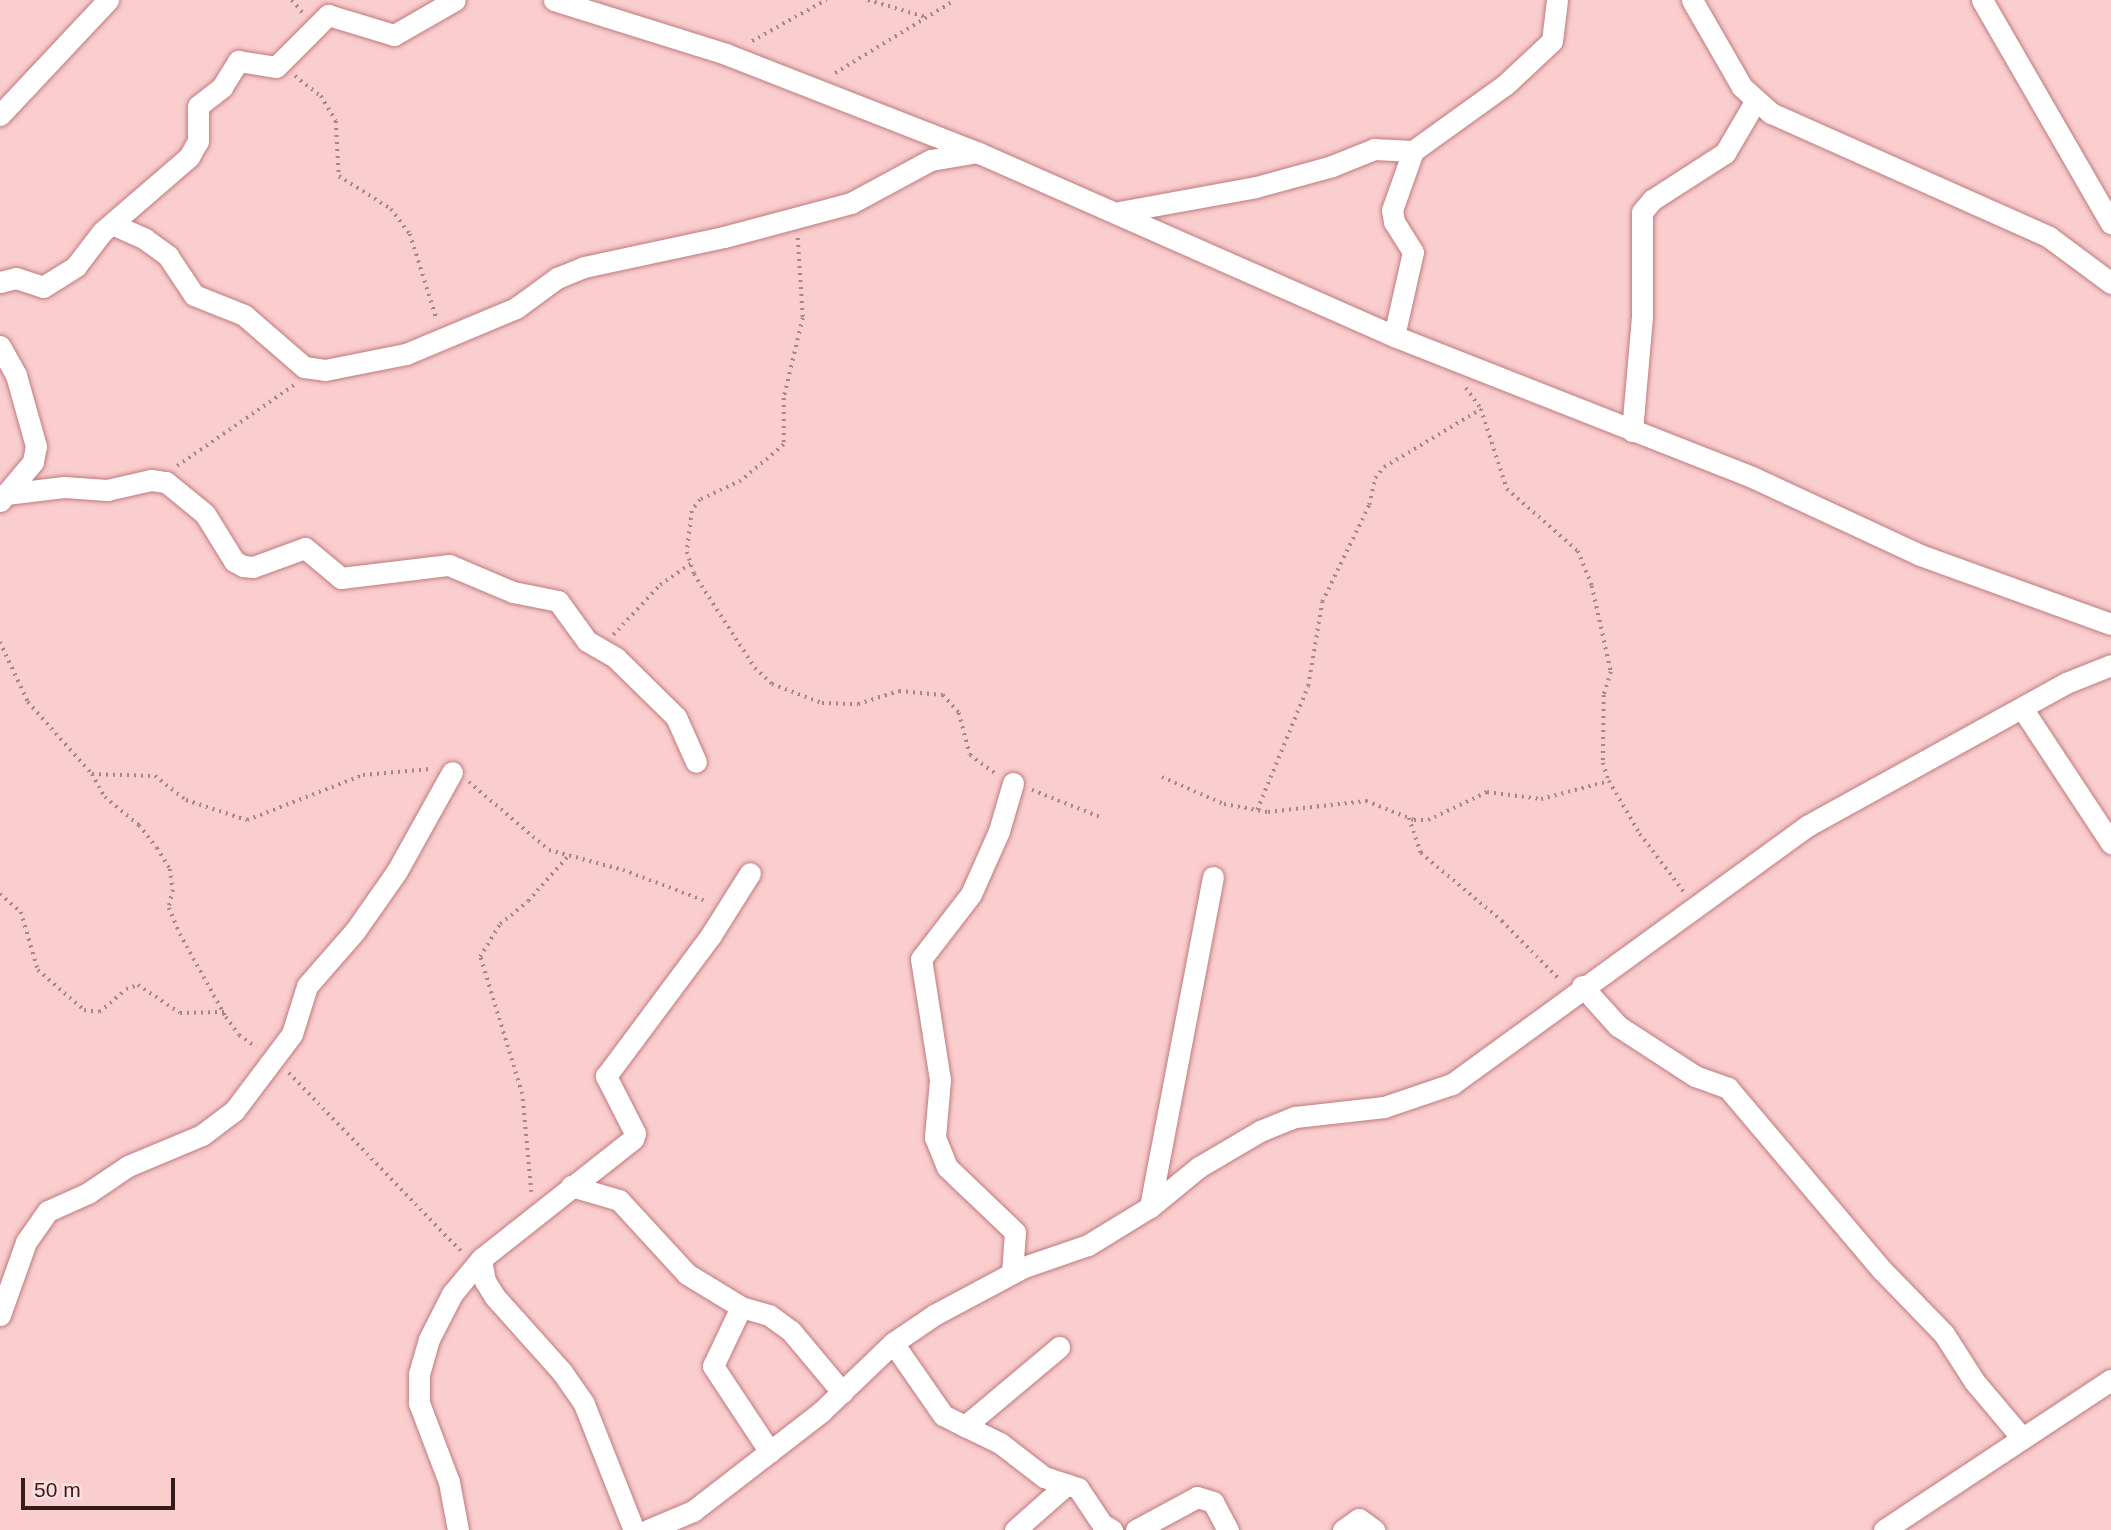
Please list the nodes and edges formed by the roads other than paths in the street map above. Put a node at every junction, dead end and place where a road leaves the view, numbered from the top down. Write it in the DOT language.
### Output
graph roads {
  1 [pos="108,0"];
  2 [pos="455,0"];
  3 [pos="554,0"];
  4 [pos="1557,0"];
  5 [pos="1692,0"];
  6 [pos="1982,0"];
  7 [pos="1756,100"];
  8 [pos="0,115"];
  9 [pos="1413,151"];
  10 [pos="979,153"];
  11 [pos="1119,212"];
  12 [pos="2111,223"];
  13 [pos="112,224"];
  14 [pos="0,282"];
  15 [pos="2111,282"];
  16 [pos="1394,336"];
  17 [pos="0,346"];
  18 [pos="1632,431"];
  19 [pos="3,498"];
  20 [pos="2111,624"];
  21 [pos="2111,665"];
  22 [pos="2022,708"];
  23 [pos="696,762"];
  24 [pos="452,772"];
  25 [pos="1013,783"];
  26 [pos="2111,843"];
  27 [pos="750,873"];
  28 [pos="1213,877"];
  29 [pos="1578,989"];
  30 [pos="571,1186"];
  31 [pos="1150,1207"];
  32 [pos="478,1263"];
  33 [pos="1012,1273"];
  34 [pos="741,1307"];
  35 [pos="0,1315"];
  36 [pos="893,1343"];
  37 [pos="1059,1347"];
  38 [pos="2109,1386"];
  39 [pos="842,1392"];
  40 [pos="965,1426"];
  41 [pos="2022,1438"];
  42 [pos="770,1452"];
  43 [pos="1067,1484"];
  44 [pos="458,1530"];
  45 [pos="634,1530"];
  46 [pos="648,1530"];
  47 [pos="1015,1530"];
  48 [pos="1112,1530"];
  49 [pos="1136,1530"];
  50 [pos="1228,1530"];
  51 [pos="1343,1530"];
  52 [pos="1374,1530"];
  53 [pos="1884,1530"];
  1 -- 8 [label="street"];
  2 -- 13 [label="street"];
  3 -- 10 [label="street"];
  4 -- 9 [label="street"];
  5 -- 7 [label="street"];
  6 -- 12 [label="street"];
  7 -- 15 [label="street"];
  7 -- 18 [label="street"];
  9 -- 11 [label="street"];
  9 -- 16 [label="street"];
  10 -- 11 [label="street"];
  10 -- 13 [label="street"];
  11 -- 16 [label="street"];
  13 -- 14 [label="street"];
  16 -- 18 [label="street"];
  17 -- 19 [label="street"];
  18 -- 20 [label="street"];
  19 -- 23 [label="street"];
  21 -- 22 [label="street"];
  22 -- 26 [label="street"];
  22 -- 29 [label="street"];
  24 -- 35 [label="street"];
  25 -- 33 [label="street"];
  27 -- 30 [label="street"];
  28 -- 31 [label="street"];
  29 -- 31 [label="street"];
  29 -- 41 [label="street"];
  30 -- 32 [label="street"];
  30 -- 34 [label="street"];
  31 -- 33 [label="street"];
  32 -- 44 [label="street"];
  32 -- 45 [label="street"];
  33 -- 36 [label="street"];
  34 -- 39 [label="street"];
  34 -- 42 [label="street"];
  36 -- 39 [label="street"];
  36 -- 40 [label="street"];
  37 -- 40 [label="street"];
  38 -- 41 [label="street"];
  39 -- 42 [label="street"];
  40 -- 43 [label="street"];
  41 -- 53 [label="street"];
  42 -- 46 [label="street"];
  43 -- 47 [label="street"];
  43 -- 48 [label="street"];
  49 -- 50 [label="street"];
  51 -- 52 [label="street"];
}
